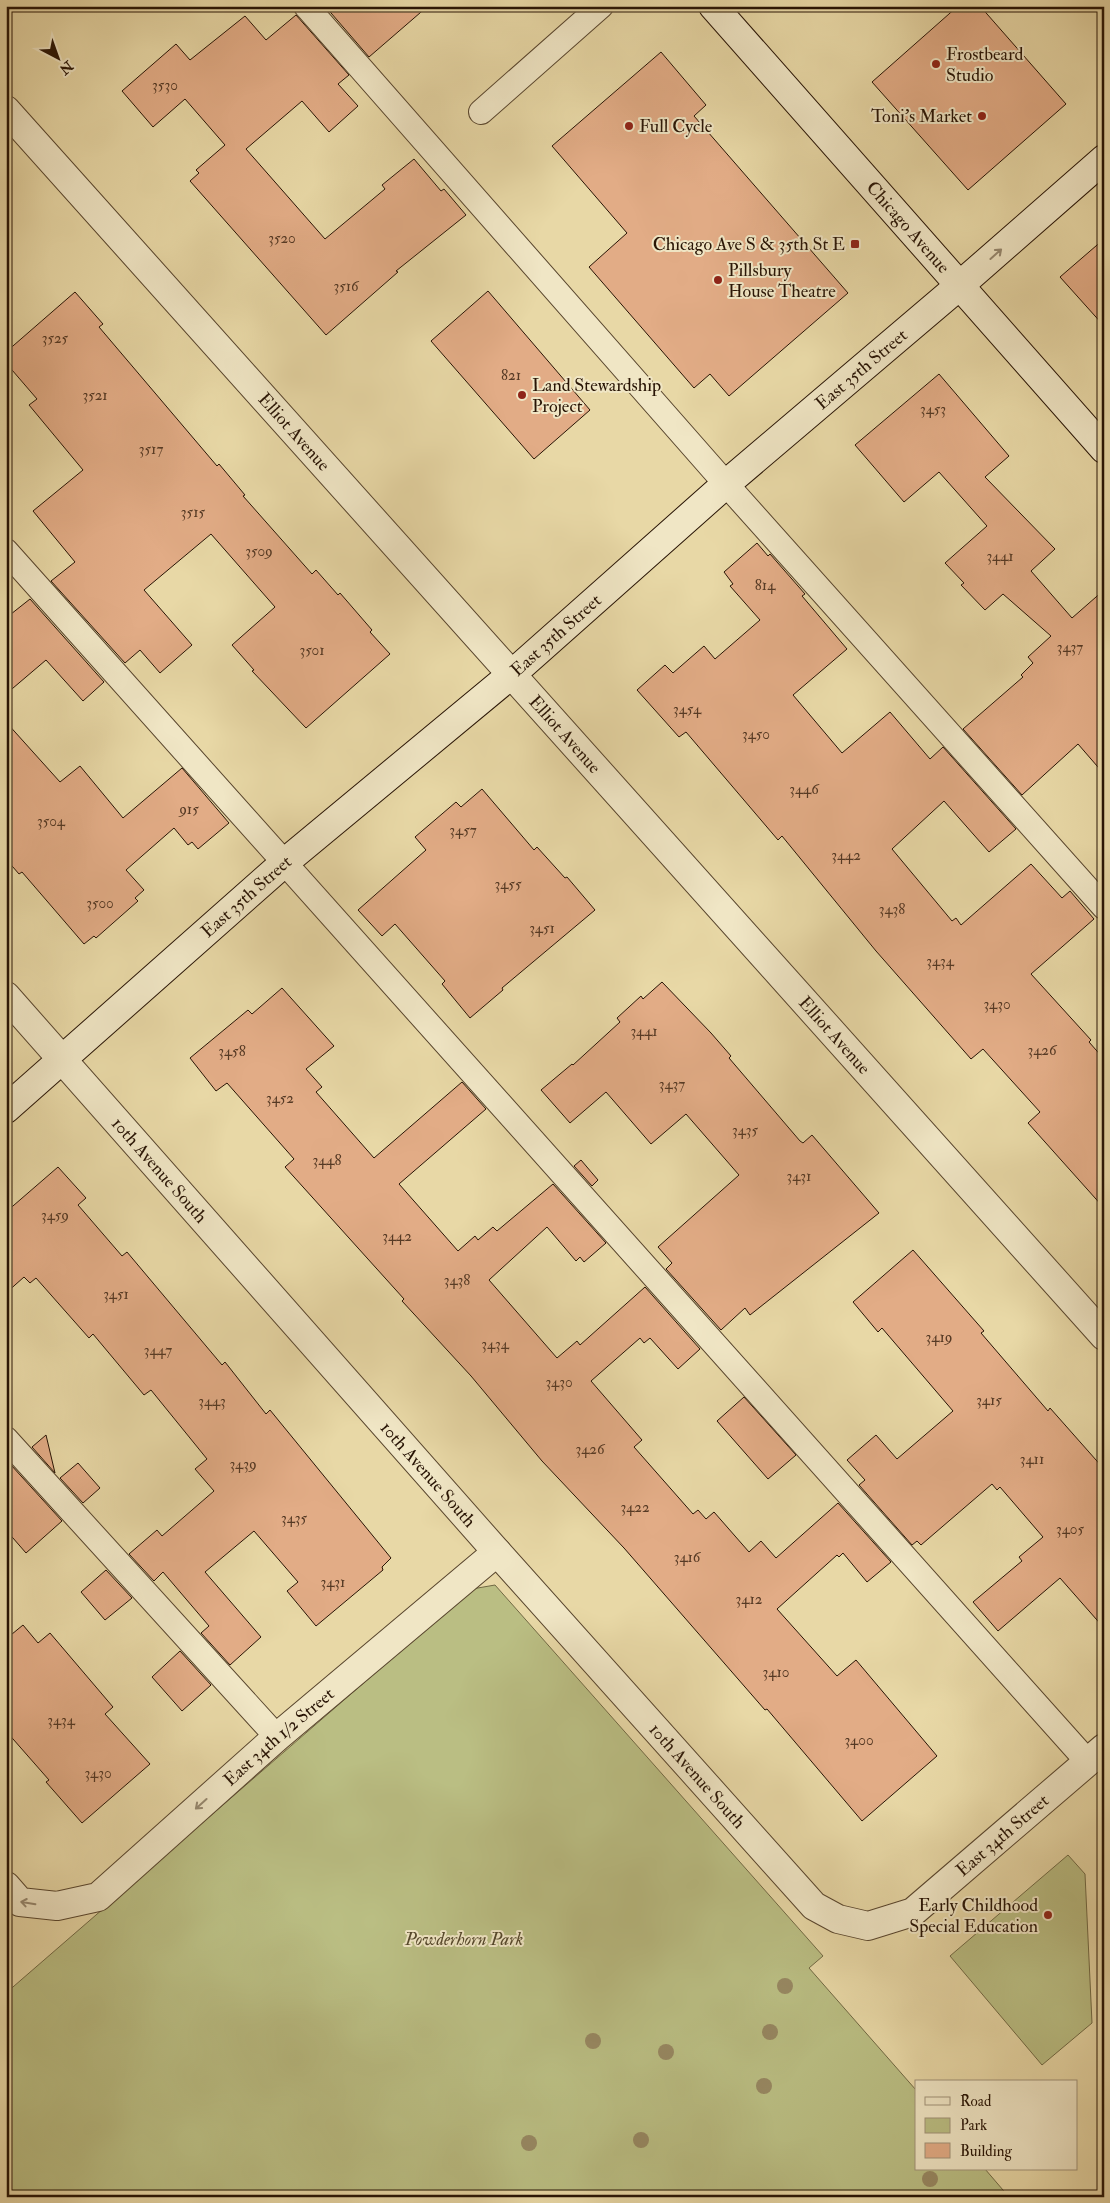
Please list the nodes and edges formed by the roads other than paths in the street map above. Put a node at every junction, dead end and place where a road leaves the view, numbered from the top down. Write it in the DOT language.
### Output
graph roads {
  1 [pos="306,6"];
  2 [pos="601,6"];
  3 [pos="713,6"];
  4 [pos="6,110"];
  5 [pos="481,112"];
  6 [pos="1104,159"];
  7 [pos="959,286"];
  8 [pos="1104,449"];
  9 [pos="726,484"];
  10 [pos="6,551"];
  11 [pos="512,674"];
  12 [pos="284,864"];
  13 [pos="1104,907"];
  14 [pos="6,996"];
  15 [pos="62,1060"];
  16 [pos="6,1109"];
  17 [pos="1104,1336"];
  18 [pos="6,1440"];
  19 [pos="497,1552"];
  20 [pos="277,1737"];
  21 [pos="1096,1755"];
  22 [pos="6,1886"];
  23 [pos="868,1926"];
  1 -- 9 [label="lane"];
  2 -- 5 [label="lane"];
  3 -- 7 [label="street, Chicago Avenue"];
  4 -- 11 [label="street, Elliot Avenue"];
  7 -- 6 [label="street, East 35th Street, one-way"];
  7 -- 8 [label="street, Chicago Avenue"];
  7 -- 9 [label="street, East 35th Street"];
  9 -- 11 [label="street, East 35th Street"];
  9 -- 13 [label="lane"];
  10 -- 12 [label="lane"];
  11 -- 12 [label="street, East 35th Street"];
  11 -- 17 [label="street, Elliot Avenue"];
  12 -- 15 [label="street, East 35th Street"];
  12 -- 21 [label="lane"];
  14 -- 15 [label="street, 10th Avenue South"];
  15 -- 16 [label="street, East 35th Street"];
  15 -- 19 [label="street, 10th Avenue South"];
  18 -- 20 [label="lane"];
  19 -- 20 [label="street, East 34th 1/2 Street"];
  19 -- 23 [label="street, 10th Avenue South"];
  20 -- 22 [label="street, East 34th 1/2 Street, one-way"];
  21 -- 23 [label="street, East 34th Street"];
}
